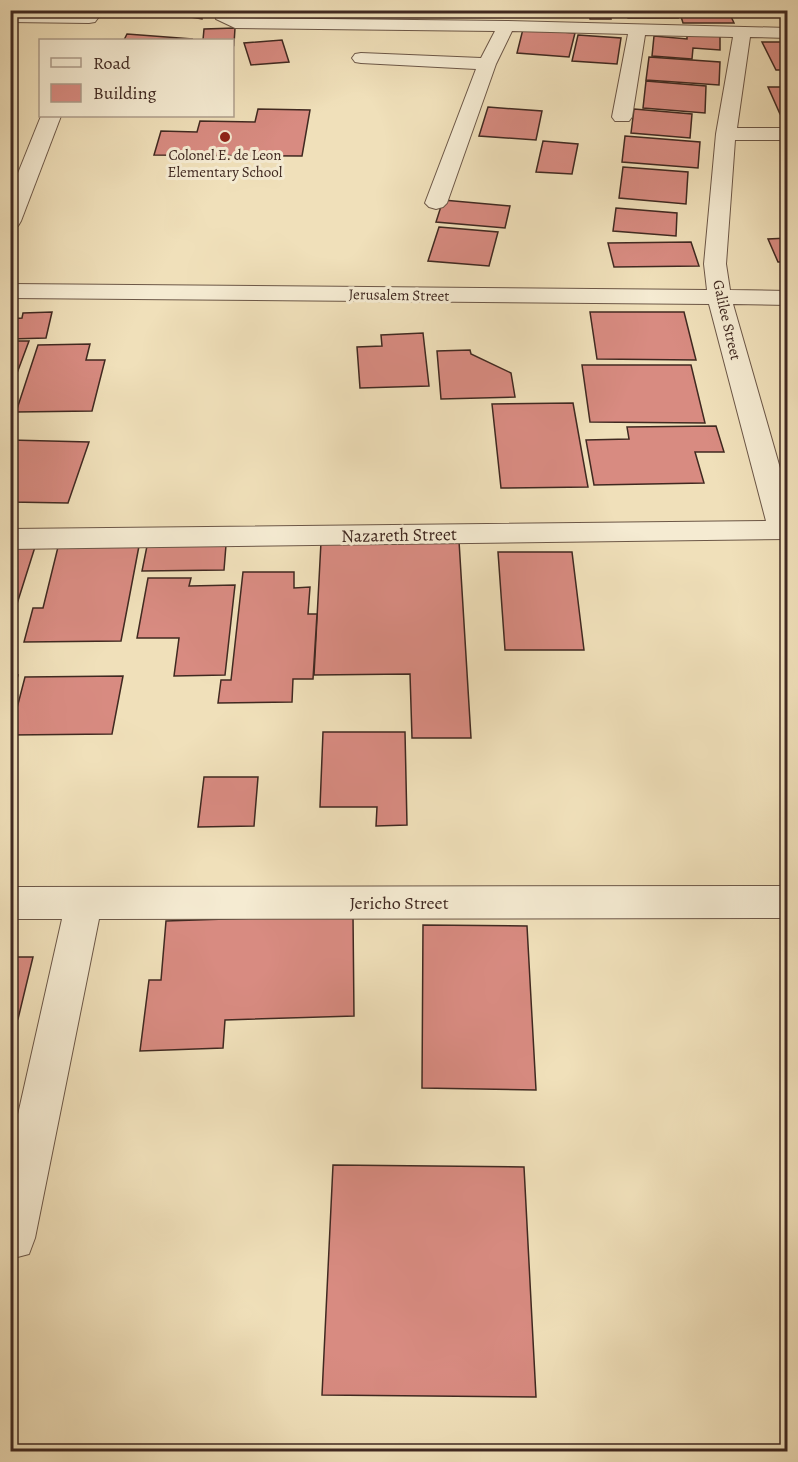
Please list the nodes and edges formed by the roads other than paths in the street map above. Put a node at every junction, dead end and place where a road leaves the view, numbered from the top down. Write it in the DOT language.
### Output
graph roads {
  1 [pos="223,10"];
  2 [pos="10,17"];
  3 [pos="88,20"];
  4 [pos="355,25"];
  5 [pos="506,26"];
  6 [pos="637,30"];
  7 [pos="742,33"];
  8 [pos="788,33"];
  9 [pos="361,58"];
  10 [pos="487,64"];
  11 [pos="357,78"];
  12 [pos="51,117"];
  13 [pos="622,117"];
  14 [pos="726,134"];
  15 [pos="788,134"];
  16 [pos="436,203"];
  17 [pos="10,221"];
  18 [pos="10,291"];
  19 [pos="719,298"];
  20 [pos="788,298"];
  21 [pos="785,530"];
  22 [pos="10,539"];
  23 [pos="788,902"];
  24 [pos="10,903"];
  25 [pos="84,903"];
  26 [pos="13,1238"];
  1 -- 4 [label="street"];
  2 -- 3 [label="street"];
  4 -- 5 [label="street"];
  4 -- 9 [label="street"];
  5 -- 6 [label="street"];
  5 -- 10 [label="street"];
  6 -- 7 [label="street"];
  6 -- 13 [label="street"];
  7 -- 8 [label="street"];
  7 -- 14 [label="street, Galilee Street"];
  9 -- 10 [label="street"];
  9 -- 11 [label="street"];
  10 -- 16 [label="street"];
  12 -- 17 [label="street"];
  14 -- 15 [label="street"];
  14 -- 19 [label="street, Galilee Street"];
  18 -- 19 [label="street, Jerusalem Street"];
  19 -- 20 [label="street, Jerusalem Street"];
  19 -- 21 [label="street, Galilee Street"];
  21 -- 22 [label="street, Nazareth Street"];
  23 -- 25 [label="street, Jericho Street"];
  24 -- 25 [label="street, Jericho Street"];
  25 -- 26 [label="street"];
}
